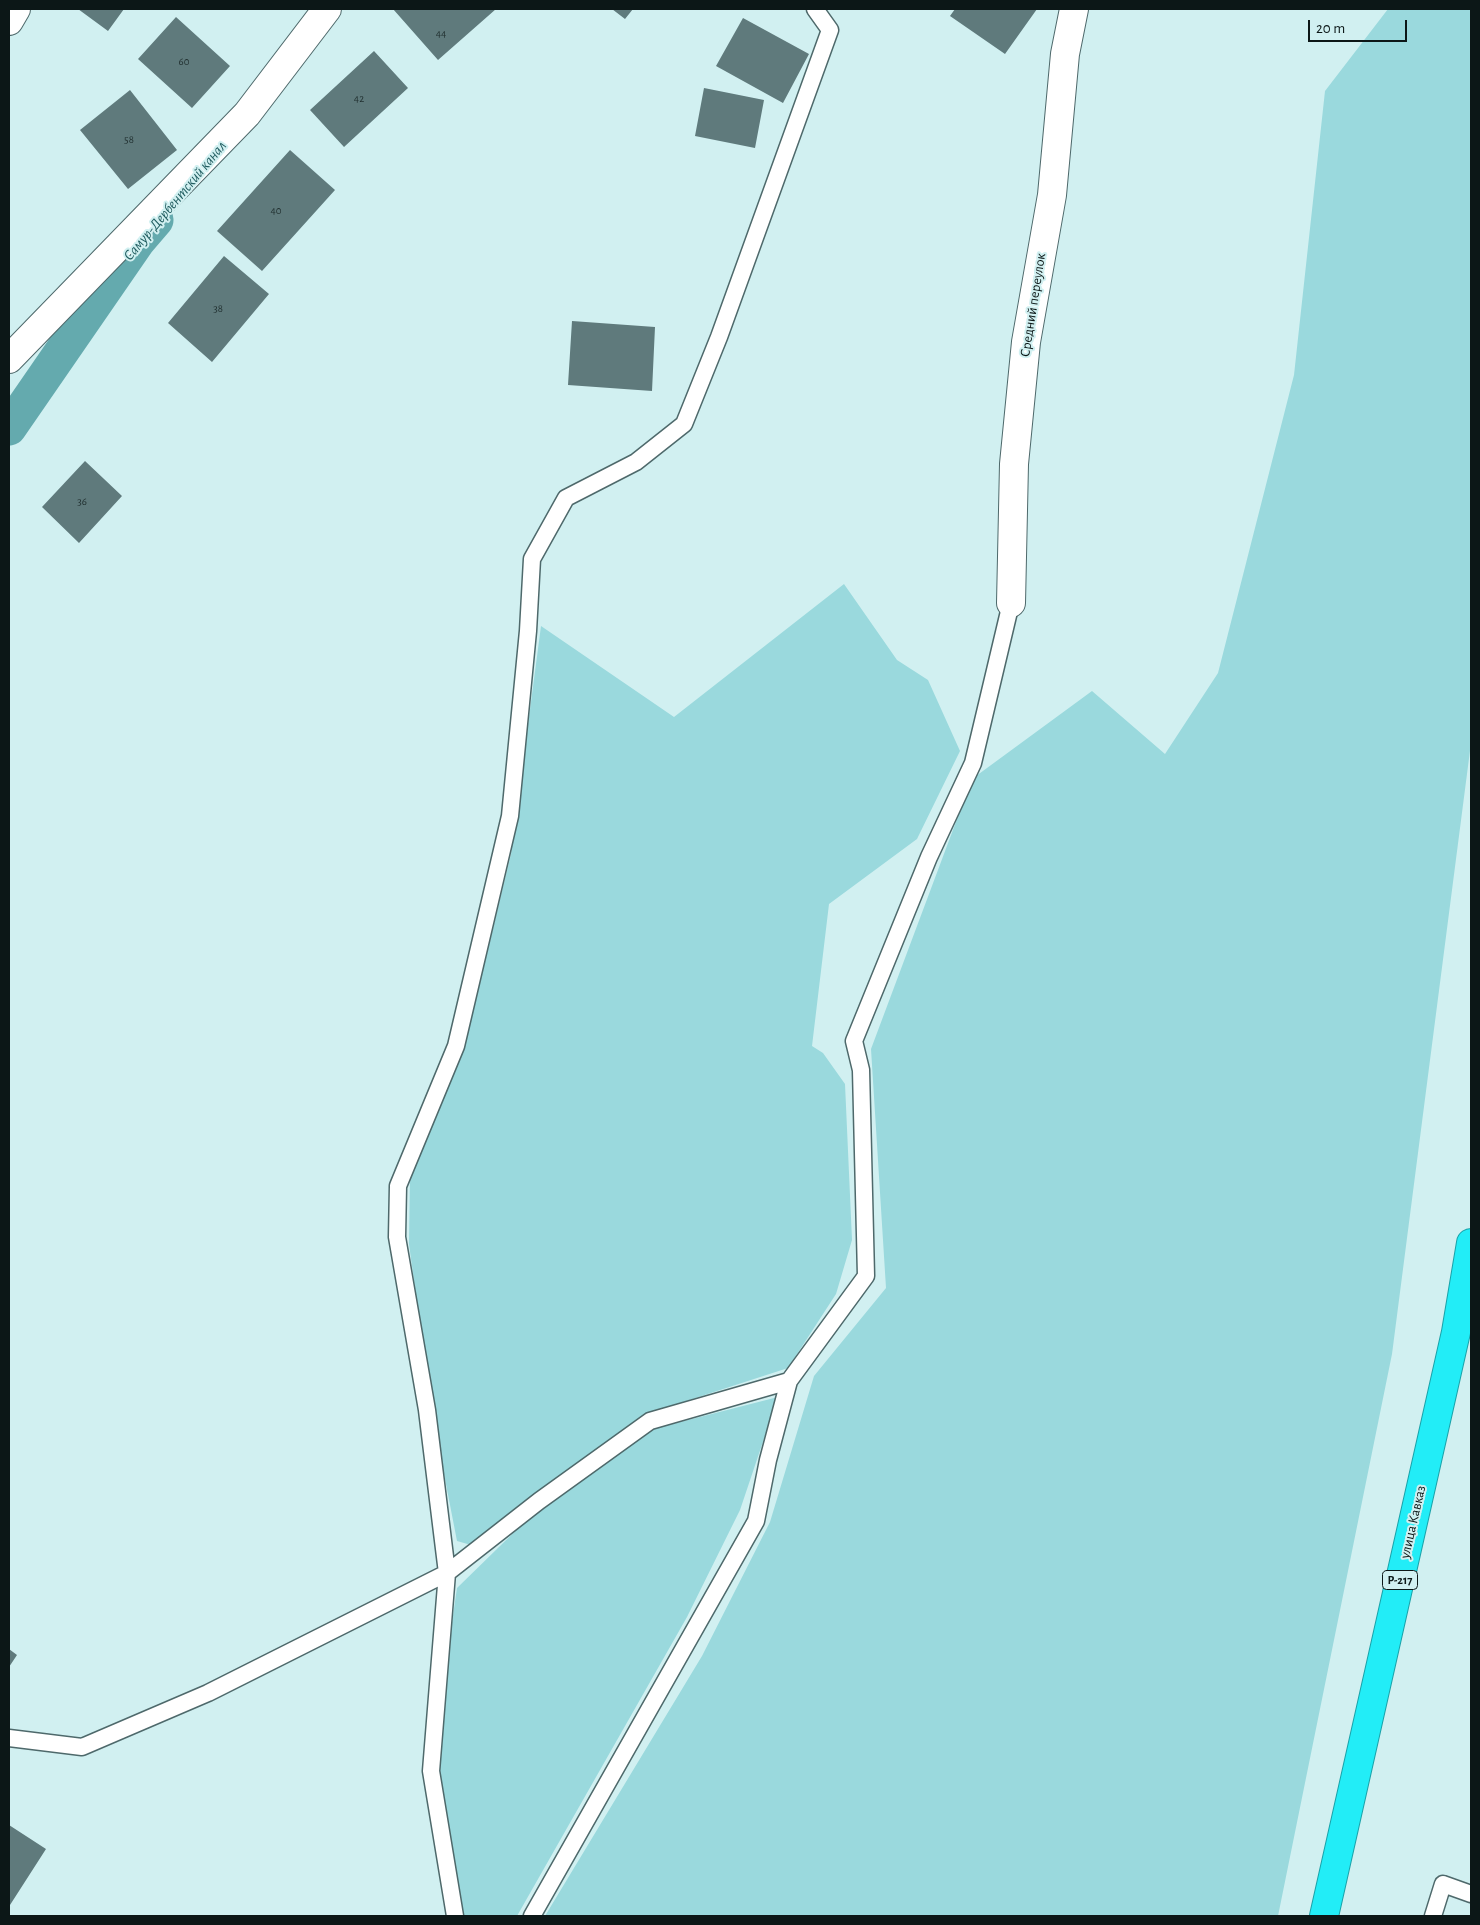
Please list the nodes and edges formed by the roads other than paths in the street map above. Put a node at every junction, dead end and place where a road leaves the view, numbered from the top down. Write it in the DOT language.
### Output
graph roads {
  1 [pos="16,9"];
  2 [pos="327,9"];
  3 [pos="815,9"];
  4 [pos="1074,9"];
  5 [pos="9,21"];
  6 [pos="9,359"];
  7 [pos="1011,603"];
  8 [pos="1471,1243"];
  9 [pos="1463,1335"];
  10 [pos="789,1381"];
  11 [pos="447,1573"];
  12 [pos="9,1738"];
  13 [pos="1471,1894"];
  14 [pos="455,1916"];
  15 [pos="532,1916"];
  16 [pos="1324,1916"];
  17 [pos="1433,1916"];
  1 -- 5 [label="street"];
  2 -- 6 [label="street"];
  3 -- 11 [label="lane"];
  4 -- 7 [label="street, Средний переулок"];
  7 -- 10 [label="lane"];
  8 -- 9 [label="highway, улица Кавказ / Р-217"];
  9 -- 16 [label="highway, улица Кавказ / Р-217"];
  10 -- 11 [label="lane"];
  10 -- 15 [label="lane"];
  11 -- 12 [label="lane"];
  11 -- 14 [label="lane"];
  13 -- 17 [label="lane"];
}
